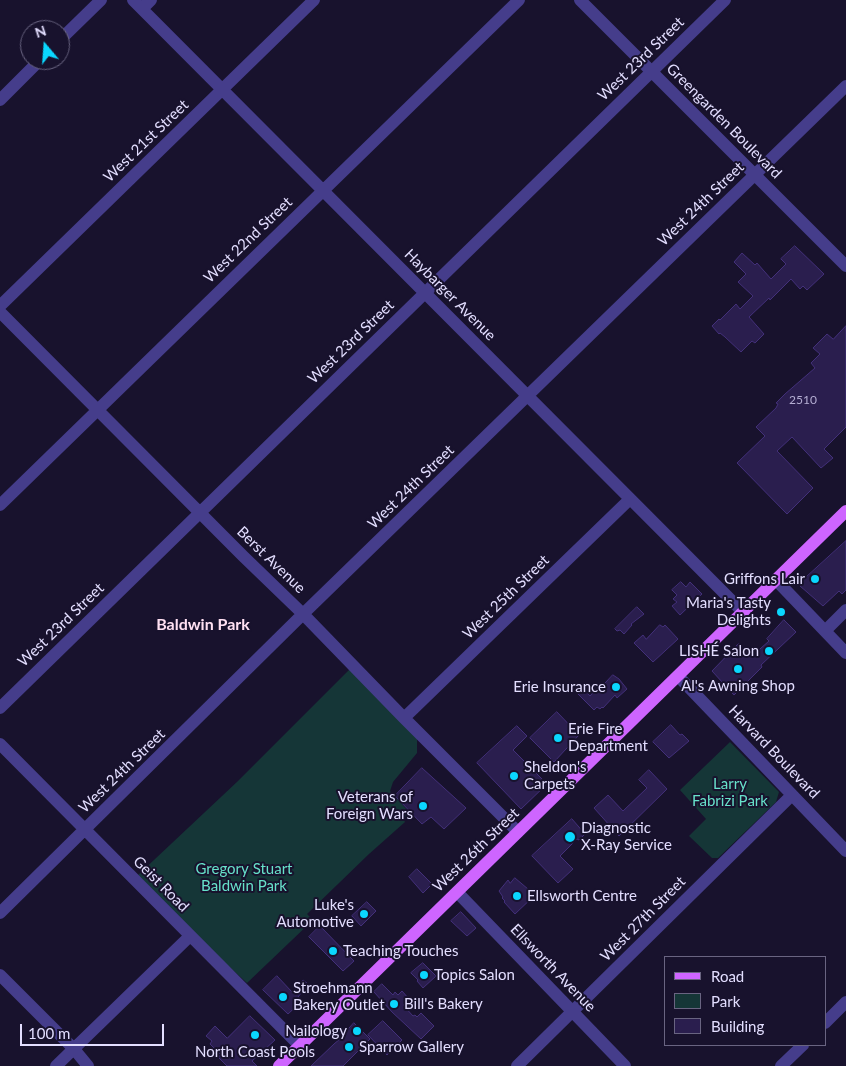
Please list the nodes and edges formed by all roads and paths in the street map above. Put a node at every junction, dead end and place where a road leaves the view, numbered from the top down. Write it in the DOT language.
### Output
graph roads {
  1 [pos="101,0"];
  2 [pos="314,0"];
  3 [pos="519,0"];
  4 [pos="580,0"];
  5 [pos="725,0"];
  6 [pos="142,3"];
  7 [pos="70,30"];
  8 [pos="30,70"];
  9 [pos="652,72"];
  10 [pos="846,86"];
  11 [pos="223,89"];
  12 [pos="0,100"];
  13 [pos="755,175"];
  14 [pos="323,190"];
  15 [pos="846,266"];
  16 [pos="425,293"];
  17 [pos="0,306"];
  18 [pos="0,312"];
  19 [pos="528,396"];
  20 [pos="97,409"];
  21 [pos="630,499"];
  22 [pos="0,505"];
  23 [pos="846,511"];
  24 [pos="200,513"];
  25 [pos="776,580"];
  26 [pos="846,610"];
  27 [pos="743,612"];
  28 [pos="303,614"];
  29 [pos="825,631"];
  30 [pos="846,653"];
  31 [pos="678,676"];
  32 [pos="0,708"];
  33 [pos="404,718"];
  34 [pos="0,744"];
  35 [pos="792,795"];
  36 [pos="85,829"];
  37 [pos="518,832"];
  38 [pos="846,851"];
  39 [pos="457,892"];
  40 [pos="0,913"];
  41 [pos="190,936"];
  42 [pos="0,975"];
  43 [pos="846,1002"];
  44 [pos="572,1011"];
  45 [pos="826,1022"];
  46 [pos="300,1046"];
  47 [pos="802,1046"];
  48 [pos="74,1049"];
  49 [pos="287,1064"];
  50 [pos="56,1066"];
  51 [pos="88,1066"];
  52 [pos="516,1066"];
  53 [pos="625,1066"];
  54 [pos="781,1066"];
  1 -- 7 [label="street"];
  2 -- 11 [label="street, West 21st Street"];
  3 -- 14 [label="street, West 22nd Street"];
  4 -- 9 [label="street, Greengarden Boulevard"];
  5 -- 9 [label="street, West 23rd Street"];
  6 -- 11 [label="street, Haybarger Avenue"];
  8 -- 12 [label="street"];
  9 -- 13 [label="street, Greengarden Boulevard"];
  9 -- 16 [label="street, West 23rd Street"];
  10 -- 13 [label="street, West 24th Street"];
  11 -- 14 [label="street, Haybarger Avenue"];
  11 -- 17 [label="street, West 21st Street"];
  13 -- 15 [label="street, Greengarden Boulevard"];
  13 -- 19 [label="street, West 24th Street"];
  14 -- 16 [label="street, Haybarger Avenue"];
  14 -- 20 [label="street, West 22nd Street"];
  16 -- 19 [label="street, Haybarger Avenue"];
  16 -- 24 [label="street, West 23rd Street"];
  18 -- 20 [label="street, Berst Avenue"];
  19 -- 21 [label="street, Haybarger Avenue"];
  19 -- 28 [label="street, West 24th Street"];
  20 -- 22 [label="street, West 22nd Street"];
  20 -- 24 [label="street, Berst Avenue"];
  21 -- 27 [label="street, Haybarger Avenue"];
  21 -- 33 [label="street, West 25th Street"];
  23 -- 25 [label="main road, West 26th Street"];
  24 -- 28 [label="street, Berst Avenue"];
  24 -- 32 [label="street, West 23rd Street"];
  25 -- 27 [label="main road, West 26th Street"];
  25 -- 29 [label="street"];
  26 -- 29 [label="street"];
  27 -- 31 [label="main road, West 26th Street"];
  28 -- 33 [label="street, Berst Avenue"];
  28 -- 36 [label="street, West 24th Street"];
  29 -- 30 [label="street"];
  31 -- 35 [label="street, Harvard Boulevard"];
  31 -- 37 [label="main road, West 26th Street"];
  33 -- 37 [label="street, Berst Avenue"];
  34 -- 36 [label="street, Geist Road"];
  35 -- 38 [label="street, Harvard Boulevard"];
  35 -- 44 [label="street, West 27th Street"];
  36 -- 40 [label="street, West 24th Street"];
  36 -- 41 [label="street, Geist Road"];
  37 -- 39 [label="main road, West 26th Street"];
  39 -- 44 [label="street, Ellsworth Avenue"];
  39 -- 46 [label="main road, West 26th Street"];
  41 -- 46 [label="street, Geist Road"];
  41 -- 48 [label="street"];
  42 -- 48 [label="street"];
  43 -- 45 [label="street"];
  44 -- 52 [label="street, West 27th Street"];
  44 -- 53 [label="street, Ellsworth Avenue"];
  46 -- 49 [label="main road, West 26th Street"];
  47 -- 54 [label="street"];
  48 -- 50 [label="street"];
  48 -- 51 [label="street"];
}
